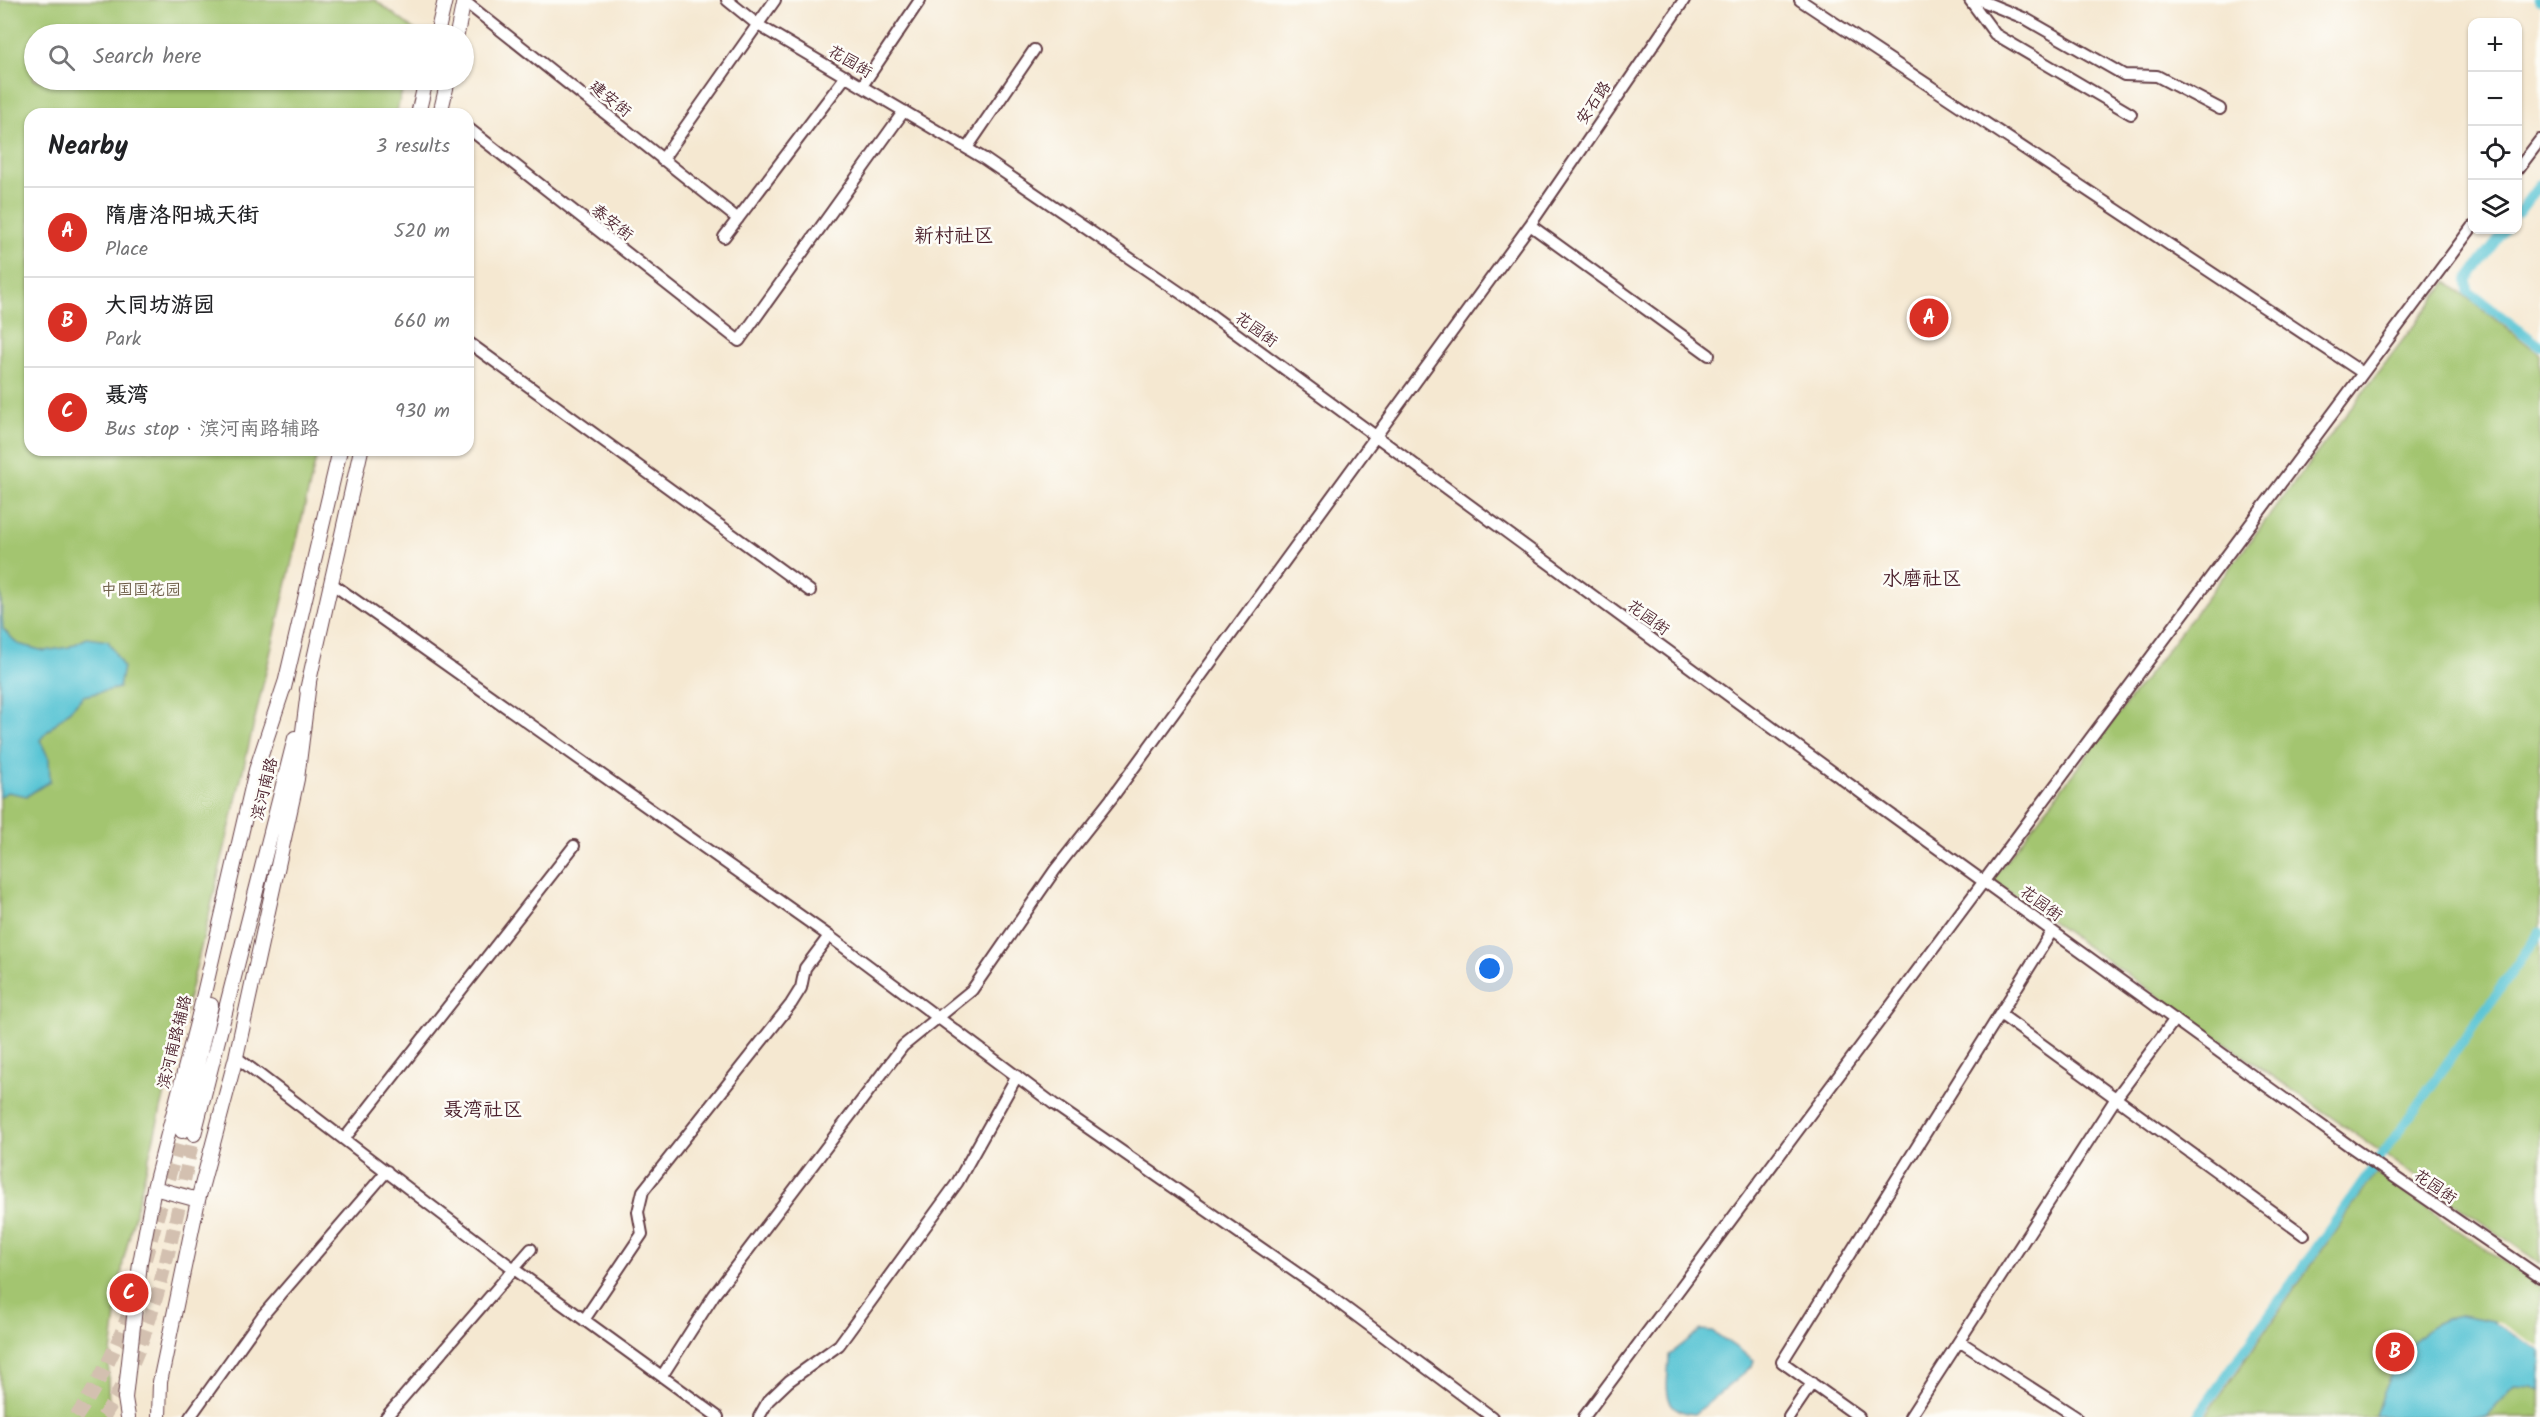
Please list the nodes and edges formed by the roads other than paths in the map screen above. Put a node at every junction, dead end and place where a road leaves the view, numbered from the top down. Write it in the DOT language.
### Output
graph roads {
  1 [pos="445,0"];
  2 [pos="727,0"];
  3 [pos="775,0"];
  4 [pos="920,0"];
  5 [pos="1684,0"];
  6 [pos="1800,0"];
  7 [pos="1971,0"];
  8 [pos="1980,0"];
  9 [pos="464,1"];
  10 [pos="439,24"];
  11 [pos="459,24"];
  12 [pos="758,25"];
  13 [pos="1034,50"];
  14 [pos="846,76"];
  15 [pos="862,86"];
  16 [pos="424,90"];
  17 [pos="447,90"];
  18 [pos="419,108"];
  19 [pos="444,108"];
  20 [pos="2220,109"];
  21 [pos="904,111"];
  22 [pos="2131,114"];
  23 [pos="474,133"];
  24 [pos="2540,140"];
  25 [pos="967,148"];
  26 [pos="662,160"];
  27 [pos="2522,163"];
  28 [pos="738,219"];
  29 [pos="1530,225"];
  30 [pos="2468,232"];
  31 [pos="724,237"];
  32 [pos="474,346"];
  33 [pos="1709,355"];
  34 [pos="2363,374"];
  35 [pos="1376,437"];
  36 [pos="339,456"];
  37 [pos="360,456"];
  38 [pos="331,583"];
  39 [pos="810,591"];
  40 [pos="286,680"];
  41 [pos="309,683"];
  42 [pos="574,846"];
  43 [pos="1984,882"];
  44 [pos="2052,931"];
  45 [pos="829,936"];
  46 [pos="2000,1014"];
  47 [pos="939,1018"];
  48 [pos="2175,1019"];
  49 [pos="236,1057"];
  50 [pos="1017,1076"];
  51 [pos="2115,1098"];
  52 [pos="345,1138"];
  53 [pos="387,1171"];
  54 [pos="154,1188"];
  55 [pos="198,1200"];
  56 [pos="2304,1235"];
  57 [pos="531,1249"];
  58 [pos="514,1269"];
  59 [pos="2540,1277"];
  60 [pos="584,1320"];
  61 [pos="1959,1341"];
  62 [pos="662,1376"];
  63 [pos="1812,1383"];
  64 [pos="128,1417"];
  65 [pos="159,1417"];
  66 [pos="189,1417"];
  67 [pos="386,1417"];
  68 [pos="718,1417"];
  69 [pos="759,1417"];
  70 [pos="1492,1417"];
  71 [pos="1584,1417"];
  72 [pos="1789,1417"];
  73 [pos="1860,1417"];
  74 [pos="1910,1417"];
  75 [pos="2076,1417"];
  1 -- 10 [label="main road"];
  2 -- 12 [label="street, 花园街"];
  3 -- 12 [label="street"];
  4 -- 15 [label="street"];
  5 -- 29 [label="street, 安石路"];
  6 -- 34 [label="street"];
  7 -- 22 [label="street"];
  8 -- 20 [label="street"];
  9 -- 11 [label="main road"];
  9 -- 26 [label="street, 建安街"];
  12 -- 14 [label="street, 花园街"];
  12 -- 26 [label="street"];
  13 -- 25 [label="street"];
  14 -- 15 [label="street, 花园街"];
  14 -- 28 [label="street"];
  15 -- 21 [label="street, 花园街"];
  16 -- 18 [label="main road"];
  17 -- 19 [label="main road"];
  21 -- 23 [label="street, 泰安街"];
  21 -- 25 [label="street, 花园街"];
  24 -- 27 [label="street"];
  25 -- 35 [label="street, 花园街"];
  26 -- 28 [label="street, 建安街"];
  28 -- 31 [label="street"];
  29 -- 33 [label="street"];
  29 -- 35 [label="street, 安石路"];
  30 -- 34 [label="street"];
  32 -- 39 [label="street"];
  34 -- 43 [label="street"];
  35 -- 43 [label="street, 花园街"];
  35 -- 47 [label="street, 安石路"];
  36 -- 40 [label="main road, 滨河南路"];
  37 -- 38 [label="main road, 滨河南路"];
  38 -- 41 [label="main road, 滨河南路"];
  38 -- 45 [label="street"];
  40 -- 41 [label="main road, 滨河南路"];
  40 -- 54 [label="main road, 滨河南路辅路"];
  41 -- 49 [label="main road"];
  42 -- 52 [label="street"];
  43 -- 44 [label="street, 花园街"];
  43 -- 71 [label="street"];
  44 -- 46 [label="street"];
  44 -- 48 [label="street, 花园街"];
  45 -- 47 [label="street"];
  45 -- 60 [label="street"];
  46 -- 51 [label="street"];
  46 -- 63 [label="street"];
  47 -- 50 [label="street"];
  47 -- 62 [label="street, 安石路"];
  48 -- 51 [label="street"];
  48 -- 59 [label="street, 花园街"];
  49 -- 52 [label="street"];
  49 -- 55 [label="main road"];
  50 -- 69 [label="street"];
  50 -- 70 [label="street"];
  51 -- 56 [label="street"];
  51 -- 61 [label="street"];
  52 -- 53 [label="street"];
  53 -- 58 [label="street"];
  53 -- 66 [label="street"];
  54 -- 55 [label="main road"];
  54 -- 64 [label="main road, 滨河南路辅路"];
  55 -- 65 [label="main road"];
  57 -- 58 [label="street"];
  58 -- 60 [label="street"];
  58 -- 67 [label="street"];
  60 -- 62 [label="street"];
  61 -- 74 [label="street"];
  61 -- 75 [label="street"];
  62 -- 68 [label="street"];
  63 -- 72 [label="street"];
  63 -- 73 [label="street"];
}
